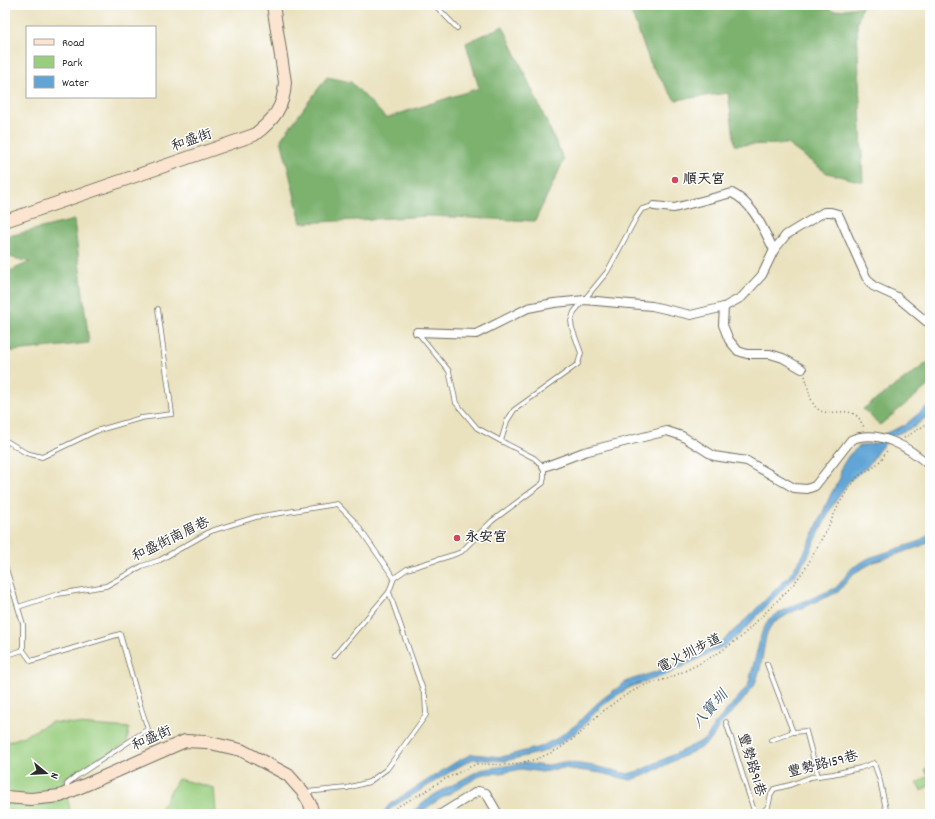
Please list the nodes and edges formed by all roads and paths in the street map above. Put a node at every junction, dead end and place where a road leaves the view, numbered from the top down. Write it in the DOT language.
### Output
graph roads {
  1 [pos="273,5"];
  2 [pos="435,5"];
  3 [pos="457,28"];
  4 [pos="654,206"];
  5 [pos="5,221"];
  6 [pos="774,250"];
  7 [pos="585,300"];
  8 [pos="724,307"];
  9 [pos="158,309"];
  10 [pos="930,322"];
  11 [pos="417,332"];
  12 [pos="802,369"];
  13 [pos="930,422"];
  14 [pos="866,436"];
  15 [pos="5,440"];
  16 [pos="501,441"];
  17 [pos="892,441"];
  18 [pos="930,466"];
  19 [pos="544,468"];
  20 [pos="5,565"];
  21 [pos="394,578"];
  22 [pos="389,592"];
  23 [pos="18,607"];
  24 [pos="24,650"];
  25 [pos="5,656"];
  26 [pos="334,656"];
  27 [pos="767,664"];
  28 [pos="726,722"];
  29 [pos="793,732"];
  30 [pos="771,740"];
  31 [pos="818,776"];
  32 [pos="774,789"];
  33 [pos="303,792"];
  34 [pos="67,793"];
  35 [pos="5,797"];
  36 [pos="313,814"];
  37 [pos="390,814"];
  38 [pos="441,814"];
  39 [pos="498,814"];
  40 [pos="755,814"];
  41 [pos="760,814"];
  42 [pos="886,814"];
  1 -- 5 [label="main road, 和盛街"];
  2 -- 3 [label="lane"];
  4 -- 6 [label="street"];
  4 -- 7 [label="lane"];
  6 -- 8 [label="street"];
  6 -- 10 [label="street"];
  7 -- 8 [label="street"];
  7 -- 11 [label="street"];
  7 -- 16 [label="lane"];
  8 -- 12 [label="street"];
  9 -- 15 [label="lane"];
  11 -- 16 [label="lane"];
  12 -- 14 [label="path"];
  13 -- 17 [label="path"];
  14 -- 17 [label="street"];
  14 -- 19 [label="street"];
  16 -- 19 [label="lane"];
  17 -- 18 [label="street"];
  17 -- 37 [label="path, 電火圳步道"];
  19 -- 21 [label="lane"];
  20 -- 23 [label="lane"];
  21 -- 22 [label="lane"];
  21 -- 23 [label="lane, 和盛街南眉巷"];
  22 -- 26 [label="lane"];
  22 -- 33 [label="lane"];
  23 -- 24 [label="lane"];
  24 -- 25 [label="lane"];
  24 -- 34 [label="lane"];
  27 -- 29 [label="lane"];
  28 -- 40 [label="lane, 豐勢路91巷"];
  29 -- 30 [label="lane, 豐勢路91巷"];
  29 -- 31 [label="lane"];
  31 -- 32 [label="lane, 豐勢路159巷"];
  31 -- 42 [label="lane, 豐勢路159巷"];
  32 -- 41 [label="lane, 豐勢路91巷"];
  33 -- 34 [label="main road, 和盛街"];
  33 -- 36 [label="main road, 和盛街"];
  34 -- 35 [label="main road, 和盛街"];
  38 -- 39 [label="street"];
}
